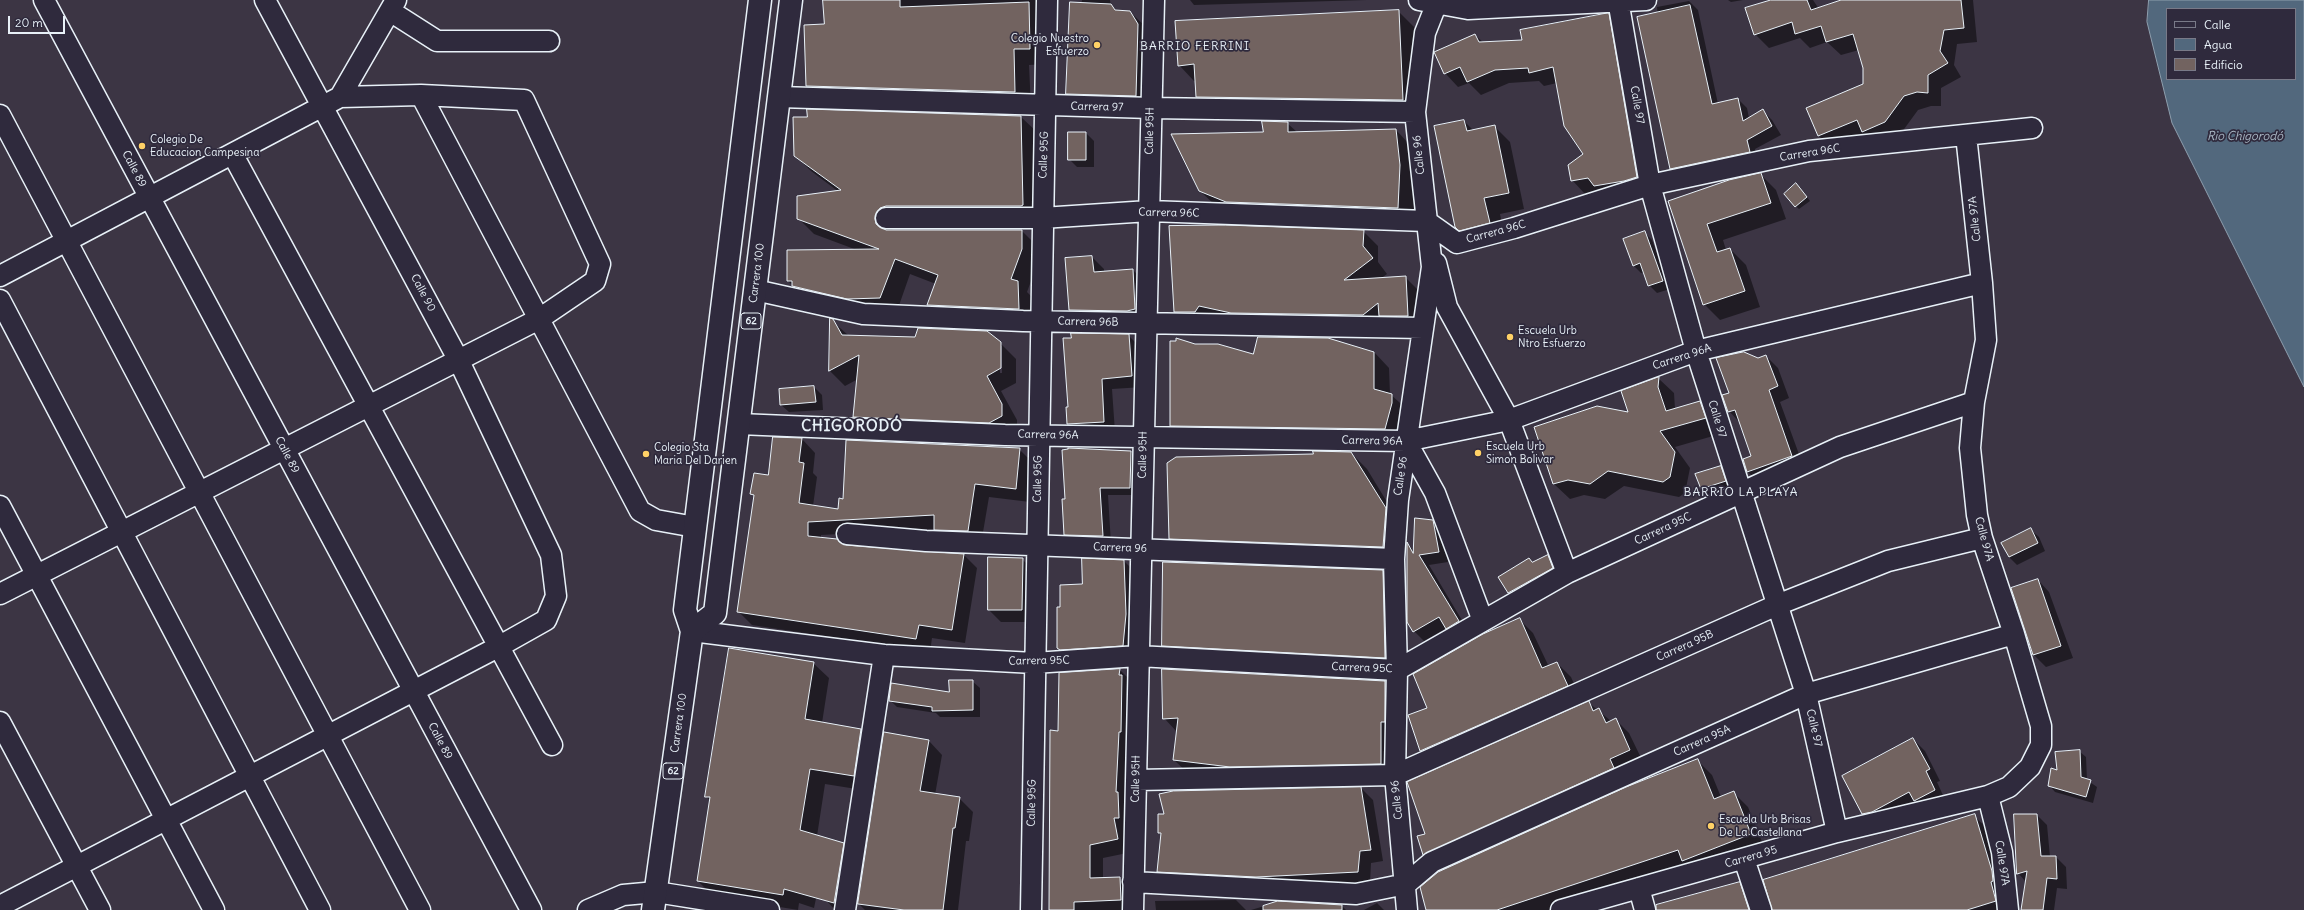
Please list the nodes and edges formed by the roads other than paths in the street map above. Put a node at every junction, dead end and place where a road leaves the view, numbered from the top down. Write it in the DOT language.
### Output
graph roads {
  1 [pos="44,0"];
  2 [pos="265,0"];
  3 [pos="760,0"];
  4 [pos="791,0"];
  5 [pos="1047,0"];
  6 [pos="1154,0"];
  7 [pos="1419,0"];
  8 [pos="1646,0"];
  9 [pos="1618,1"];
  10 [pos="1438,2"];
  11 [pos="393,6"];
  12 [pos="549,41"];
  13 [pos="421,95"];
  14 [pos="779,97"];
  15 [pos="332,102"];
  16 [pos="1046,106"];
  17 [pos="1151,108"];
  18 [pos="1415,112"];
  19 [pos="0,115"];
  20 [pos="2032,128"];
  21 [pos="1966,135"];
  22 [pos="233,155"];
  23 [pos="1650,185"];
  24 [pos="150,198"];
  25 [pos="1149,211"];
  26 [pos="886,218"];
  27 [pos="1042,218"];
  28 [pos="1426,221"];
  29 [pos="67,241"];
  30 [pos="0,276"];
  31 [pos="1982,283"];
  32 [pos="755,290"];
  33 [pos="0,300"];
  34 [pos="539,319"];
  35 [pos="1040,321"];
  36 [pos="1146,323"];
  37 [pos="1423,328"];
  38 [pos="1696,351"];
  39 [pos="458,360"];
  40 [pos="1974,402"];
  41 [pos="368,406"];
  42 [pos="1510,420"];
  43 [pos="738,424"];
  44 [pos="1038,435"];
  45 [pos="1144,437"];
  46 [pos="1406,441"];
  47 [pos="284,449"];
  48 [pos="199,492"];
  49 [pos="1740,493"];
  50 [pos="0,506"];
  51 [pos="696,527"];
  52 [pos="121,532"];
  53 [pos="848,534"];
  54 [pos="1982,538"];
  55 [pos="1036,545"];
  56 [pos="1141,549"];
  57 [pos="1394,559"];
  58 [pos="1567,573"];
  59 [pos="37,576"];
  60 [pos="0,594"];
  61 [pos="1777,605"];
  62 [pos="1483,621"];
  63 [pos="692,631"];
  64 [pos="2014,634"];
  65 [pos="498,647"];
  66 [pos="884,655"];
  67 [pos="1138,656"];
  68 [pos="1034,663"];
  69 [pos="1396,670"];
  70 [pos="413,691"];
  71 [pos="1806,694"];
  72 [pos="0,722"];
  73 [pos="328,735"];
  74 [pos="552,746"];
  75 [pos="1395,774"];
  76 [pos="250,776"];
  77 [pos="1136,780"];
  78 [pos="1988,796"];
  79 [pos="166,820"];
  80 [pos="1838,832"];
  81 [pos="1744,859"];
  82 [pos="77,866"];
  83 [pos="1133,882"];
  84 [pos="1406,884"];
  85 [pos="1639,888"];
  86 [pos="654,901"];
  87 [pos="0,906"];
  88 [pos="100,910"];
  89 [pos="214,910"];
  90 [pos="320,910"];
  91 [pos="420,910"];
  92 [pos="531,910"];
  93 [pos="588,910"];
  94 [pos="769,910"];
  95 [pos="845,910"];
  96 [pos="1031,910"];
  97 [pos="1133,910"];
  98 [pos="1407,910"];
  99 [pos="1561,910"];
  100 [pos="1645,910"];
  101 [pos="1761,910"];
  102 [pos="2007,910"];
  1 -- 24 [label="street, Calle 89"];
  2 -- 15 [label="street, Calle 90"];
  3 -- 51 [label="highway, Carrera 100 / 62"];
  4 -- 14 [label="highway, Carrera 100 / 62"];
  5 -- 16 [label="street, Calle 95G"];
  6 -- 17 [label="street, Calle 95H"];
  7 -- 10 [label="street"];
  8 -- 9 [label="street"];
  9 -- 10 [label="street"];
  9 -- 23 [label="street, Calle 97"];
  10 -- 18 [label="street, Calle 96"];
  11 -- 12 [label="street"];
  11 -- 15 [label="street"];
  13 -- 15 [label="street"];
  13 -- 34 [label="street"];
  13 -- 34 [label="street"];
  14 -- 16 [label="street, Carrera 97"];
  14 -- 32 [label="highway, Carrera 100 / 62"];
  15 -- 22 [label="street"];
  15 -- 39 [label="street, Calle 90"];
  16 -- 17 [label="street, Carrera 97"];
  16 -- 27 [label="street, Calle 95G"];
  17 -- 18 [label="street, Carrera 97"];
  17 -- 25 [label="street, Calle 95H"];
  18 -- 28 [label="street, Calle 96"];
  19 -- 29 [label="street"];
  20 -- 21 [label="street, Carrera 96C"];
  21 -- 23 [label="street, Carrera 96C"];
  21 -- 31 [label="street, Calle 97A"];
  22 -- 24 [label="street"];
  22 -- 41 [label="street"];
  23 -- 28 [label="street, Carrera 96C"];
  23 -- 38 [label="street, Calle 97"];
  24 -- 29 [label="street"];
  24 -- 47 [label="street, Calle 89"];
  25 -- 27 [label="street, Carrera 96C"];
  25 -- 28 [label="street, Carrera 96C"];
  25 -- 36 [label="street, Calle 95H"];
  26 -- 27 [label="street, Carrera 96C"];
  27 -- 35 [label="street, Calle 95G"];
  28 -- 37 [label="street, Calle 96"];
  28 -- 42 [label="street"];
  29 -- 30 [label="street"];
  29 -- 48 [label="street"];
  31 -- 38 [label="street, Carrera 96A"];
  31 -- 40 [label="street, Calle 97A"];
  32 -- 35 [label="street, Carrera 96B"];
  32 -- 43 [label="highway, Carrera 100 / 62"];
  33 -- 52 [label="street"];
  34 -- 39 [label="street"];
  34 -- 51 [label="street"];
  35 -- 36 [label="street, Carrera 96B"];
  35 -- 44 [label="street, Calle 95G"];
  36 -- 37 [label="street, Carrera 96B"];
  36 -- 45 [label="street, Calle 95H"];
  37 -- 46 [label="street, Calle 96"];
  38 -- 42 [label="street, Carrera 96A"];
  38 -- 49 [label="street, Calle 97"];
  39 -- 41 [label="street"];
  39 -- 65 [label="street, Calle 90"];
  40 -- 49 [label="street, Carrera 95C"];
  40 -- 54 [label="street, Calle 97A"];
  41 -- 47 [label="street"];
  41 -- 65 [label="street"];
  42 -- 46 [label="street, Carrera 96A"];
  42 -- 58 [label="street"];
  43 -- 44 [label="street, Carrera 96A"];
  43 -- 63 [label="highway, Carrera 100 / 62"];
  44 -- 45 [label="street, Carrera 96A"];
  44 -- 55 [label="street, Calle 95G"];
  45 -- 46 [label="street, Carrera 96A"];
  45 -- 56 [label="street, Calle 95H"];
  46 -- 57 [label="street, Calle 96"];
  46 -- 62 [label="street"];
  47 -- 48 [label="street"];
  47 -- 70 [label="street, Calle 89"];
  48 -- 52 [label="street"];
  48 -- 73 [label="street"];
  49 -- 58 [label="street, Carrera 95C"];
  49 -- 61 [label="street, Calle 97"];
  50 -- 59 [label="street"];
  51 -- 63 [label="highway, Carrera 100 / 62"];
  52 -- 59 [label="street"];
  52 -- 76 [label="street"];
  53 -- 55 [label="street, Carrera 96"];
  54 -- 61 [label="street, Carrera 95B"];
  54 -- 64 [label="street, Calle 97A"];
  55 -- 56 [label="street, Carrera 96"];
  55 -- 68 [label="street, Calle 95G"];
  56 -- 57 [label="street, Carrera 96"];
  56 -- 67 [label="street, Calle 95H"];
  57 -- 69 [label="street, Calle 96"];
  58 -- 62 [label="street, Carrera 95C"];
  59 -- 60 [label="street"];
  59 -- 79 [label="street"];
  61 -- 71 [label="street, Calle 97"];
  61 -- 75 [label="street, Carrera 95B"];
  62 -- 69 [label="street, Carrera 95C"];
  63 -- 66 [label="street, Carrera 95C"];
  63 -- 86 [label="highway, Carrera 100 / 62"];
  64 -- 71 [label="street, Carrera 95A"];
  64 -- 78 [label="street, Calle 97A"];
  65 -- 70 [label="street"];
  65 -- 74 [label="street"];
  66 -- 68 [label="street, Carrera 95C"];
  66 -- 95 [label="street"];
  67 -- 68 [label="street, Carrera 95C"];
  67 -- 69 [label="street, Carrera 95C"];
  67 -- 77 [label="street, Calle 95H"];
  68 -- 96 [label="street, Calle 95G"];
  69 -- 75 [label="street, Calle 96"];
  70 -- 73 [label="street"];
  70 -- 92 [label="street, Calle 89"];
  71 -- 80 [label="street, Calle 97"];
  71 -- 84 [label="street, Carrera 95A"];
  72 -- 82 [label="street"];
  73 -- 76 [label="street"];
  73 -- 91 [label="street"];
  75 -- 77 [label="street"];
  75 -- 84 [label="street, Calle 96"];
  76 -- 79 [label="street"];
  76 -- 90 [label="street"];
  77 -- 83 [label="street, Calle 95H"];
  78 -- 80 [label="street, Carrera 95"];
  78 -- 102 [label="street, Calle 97A"];
  79 -- 82 [label="street"];
  79 -- 89 [label="street"];
  80 -- 81 [label="street, Carrera 95"];
  81 -- 85 [label="street, Carrera 95"];
  81 -- 101 [label="street"];
  82 -- 87 [label="street"];
  82 -- 88 [label="street"];
  83 -- 84 [label="street"];
  83 -- 97 [label="street, Calle 95H"];
  84 -- 98 [label="street, Calle 96"];
  85 -- 99 [label="street, Carrera 95"];
  85 -- 100 [label="street"];
  86 -- 93 [label="street"];
  86 -- 94 [label="street"];
}
